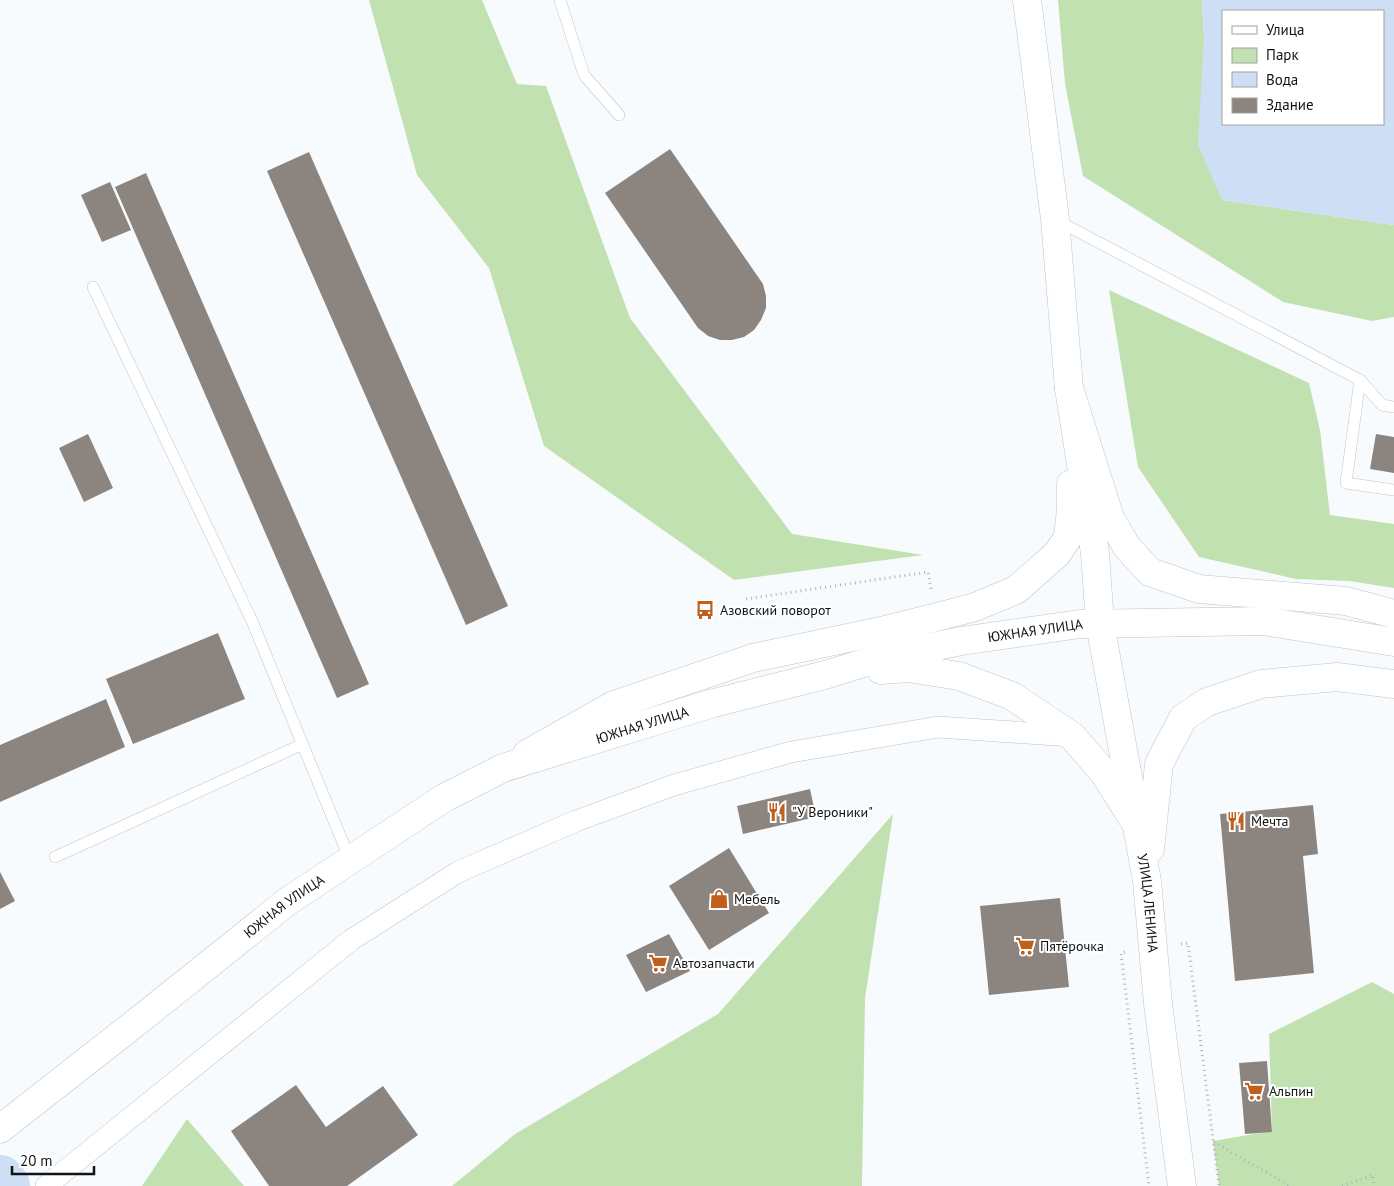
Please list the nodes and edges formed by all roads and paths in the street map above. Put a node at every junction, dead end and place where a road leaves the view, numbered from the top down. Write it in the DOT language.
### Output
graph roads {
  1 [pos="560,0"];
  2 [pos="1027,0"];
  3 [pos="619,115"];
  4 [pos="1055,220"];
  5 [pos="93,287"];
  6 [pos="1360,380"];
  7 [pos="1069,388"];
  8 [pos="1394,407"];
  9 [pos="1074,425"];
  10 [pos="1394,490"];
  11 [pos="1394,614"];
  12 [pos="1100,624"];
  13 [pos="1394,642"];
  14 [pos="824,675"];
  15 [pos="1394,684"];
  16 [pos="1072,736"];
  17 [pos="303,744"];
  18 [pos="503,768"];
  19 [pos="1137,824"];
  20 [pos="55,857"];
  21 [pos="350,860"];
  22 [pos="1147,881"];
  23 [pos="1188,943"];
  24 [pos="1121,952"];
  25 [pos="0,1129"];
  26 [pos="1214,1141"];
  27 [pos="50,1183"];
  28 [pos="1149,1186"];
  29 [pos="1182,1186"];
  30 [pos="1219,1186"];
  31 [pos="1290,1186"];
  32 [pos="1342,1186"];
  33 [pos="1374,1186"];
  1 -- 3 [label="lane"];
  2 -- 4 [label="main road"];
  4 -- 6 [label="lane"];
  4 -- 7 [label="main road"];
  5 -- 17 [label="lane"];
  6 -- 8 [label="lane"];
  6 -- 10 [label="lane"];
  7 -- 9 [label="main road"];
  7 -- 11 [label="main road"];
  9 -- 12 [label="main road, УЛИЦА ЛЕНИНА"];
  9 -- 18 [label="main road"];
  12 -- 13 [label="main road, ЮЖНАЯ УЛИЦА"];
  12 -- 14 [label="main road, ЮЖНАЯ УЛИЦА"];
  12 -- 19 [label="main road, УЛИЦА ЛЕНИНА"];
  14 -- 16 [label="main road"];
  14 -- 18 [label="main road, ЮЖНАЯ УЛИЦА"];
  15 -- 22 [label="main road"];
  16 -- 19 [label="main road"];
  16 -- 27 [label="street"];
  17 -- 20 [label="lane"];
  17 -- 21 [label="lane"];
  18 -- 21 [label="main road, ЮЖНАЯ УЛИЦА"];
  19 -- 22 [label="main road, УЛИЦА ЛЕНИНА"];
  21 -- 25 [label="main road, ЮЖНАЯ УЛИЦА"];
  22 -- 29 [label="main road, УЛИЦА ЛЕНИНА"];
  23 -- 26 [label="path"];
  24 -- 28 [label="path"];
  26 -- 30 [label="path"];
  26 -- 31 [label="path"];
  32 -- 33 [label="path"];
}
